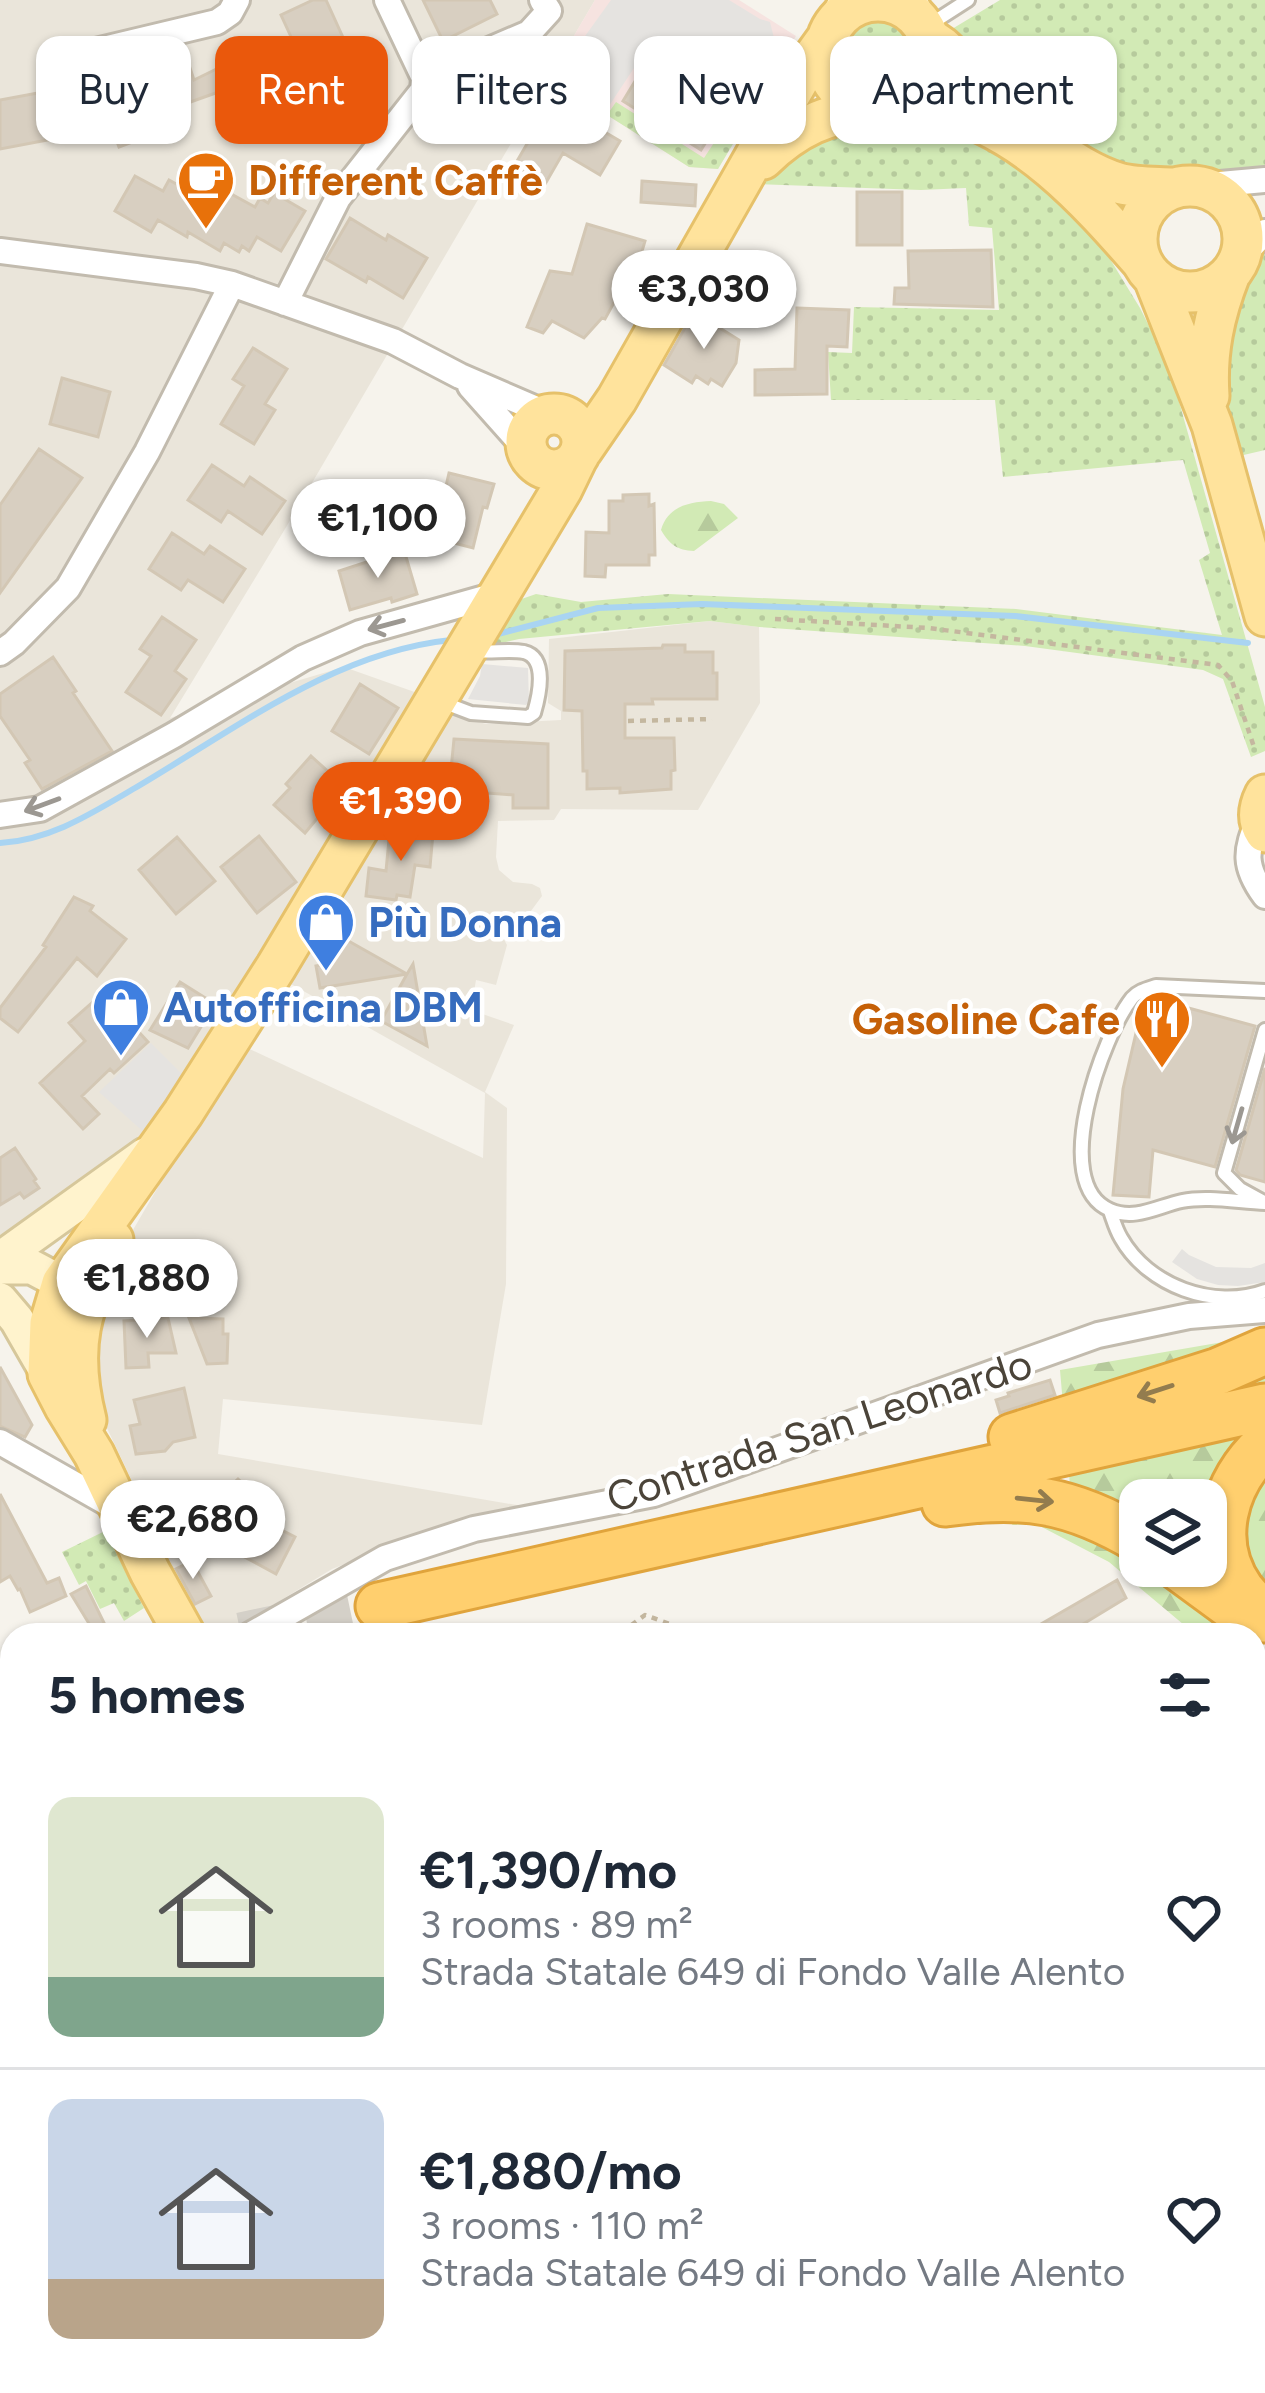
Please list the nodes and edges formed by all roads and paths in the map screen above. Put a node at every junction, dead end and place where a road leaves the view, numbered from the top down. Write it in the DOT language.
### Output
graph roads {
  1 [pos="237,0"];
  2 [pos="386,0"];
  3 [pos="542,0"];
  4 [pos="968,0"];
  5 [pos="837,19"];
  6 [pos="920,21"];
  7 [pos="529,33"];
  8 [pos="158,36"];
  9 [pos="523,36"];
  10 [pos="530,36"];
  11 [pos="830,40"];
  12 [pos="412,59"];
  13 [pos="830,77"];
  14 [pos="412,99"];
  15 [pos="830,118"];
  16 [pos="1017,144"];
  17 [pos="741,179"];
  18 [pos="1265,180"];
  19 [pos="1185,187"];
  20 [pos="0,251"];
  21 [pos="1245,255"];
  22 [pos="1148,270"];
  23 [pos="232,284"];
  24 [pos="285,303"];
  25 [pos="647,348"];
  26 [pos="460,376"];
  27 [pos="553,414"];
  28 [pos="1212,425"];
  29 [pos="528,453"];
  30 [pos="580,454"];
  31 [pos="524,552"];
  32 [pos="1265,616"];
  33 [pos="775,620"];
  34 [pos="476,632"];
  35 [pos="0,653"];
  36 [pos="436,699"];
  37 [pos="712,719"];
  38 [pos="628,721"];
  39 [pos="1254,747"];
  40 [pos="0,815"];
  41 [pos="1263,815"];
  42 [pos="1265,896"];
  43 [pos="1265,992"];
  44 [pos="1265,1030"];
  45 [pos="156,1148"];
  46 [pos="1265,1203"];
  47 [pos="1110,1210"];
  48 [pos="104,1259"];
  49 [pos="0,1263"];
  50 [pos="62,1283"];
  51 [pos="1265,1291"];
  52 [pos="0,1296"];
  53 [pos="1265,1310"];
  54 [pos="80,1323"];
  55 [pos="1265,1351"];
  56 [pos="48,1374"];
  57 [pos="1265,1407"];
  58 [pos="0,1442"];
  59 [pos="1265,1445"];
  60 [pos="94,1454"];
  61 [pos="836,1504"];
  62 [pos="121,1510"];
  63 [pos="1119,1529"];
  64 [pos="1205,1587"];
  65 [pos="379,1606"];
  66 [pos="1265,1622"];
  67 [pos="178,1623"];
  68 [pos="271,1623"];
  69 [pos="634,1623"];
  70 [pos="667,1623"];
  1 -- 8 [label="street"];
  2 -- 12 [label="street"];
  3 -- 7 [label="street"];
  4 -- 6 [label="lane"];
  5 -- 6 [label="main road"];
  5 -- 17 [label="main road"];
  6 -- 19 [label="main road"];
  7 -- 9 [label="street"];
  7 -- 10 [label="lane"];
  11 -- 13 [label="main road"];
  14 -- 24 [label="street"];
  15 -- 17 [label="main road"];
  16 -- 22 [label="main road"];
  17 -- 25 [label="main road"];
  18 -- 19 [label="street"];
  19 -- 21 [label="main road"];
  19 -- 22 [label="main road"];
  20 -- 23 [label="street"];
  21 -- 22 [label="main road"];
  21 -- 28 [label="main road"];
  22 -- 28 [label="main road"];
  23 -- 24 [label="street"];
  23 -- 35 [label="street"];
  24 -- 26 [label="street"];
  25 -- 27 [label="main road"];
  25 -- 30 [label="main road"];
  26 -- 27 [label="street"];
  26 -- 29 [label="street"];
  27 -- 29 [label="main road"];
  27 -- 30 [label="main road"];
  28 -- 32 [label="main road"];
  29 -- 30 [label="main road"];
  29 -- 31 [label="main road"];
  30 -- 31 [label="main road"];
  31 -- 34 [label="main road"];
  33 -- 39 [label="path"];
  34 -- 36 [label="main road"];
  34 -- 36 [label="lane"];
  34 -- 40 [label="street, one-way"];
  36 -- 45 [label="main road"];
  37 -- 38 [label="path"];
  41 -- 42 [label="street"];
  43 -- 47 [label="lane"];
  44 -- 46 [label="lane, one-way"];
  45 -- 48 [label="main road"];
  45 -- 49 [label="main road"];
  45 -- 50 [label="main road"];
  46 -- 47 [label="lane"];
  47 -- 51 [label="lane"];
  48 -- 50 [label="main road"];
  48 -- 54 [label="main road"];
  49 -- 50 [label="main road"];
  50 -- 52 [label="main road"];
  50 -- 54 [label="main road"];
  50 -- 56 [label="main road"];
  52 -- 56 [label="main road"];
  53 -- 68 [label="street, Contrada San Leonardo"];
  54 -- 60 [label="main road"];
  55 -- 61 [label="highway, one-way"];
  56 -- 60 [label="main road"];
  57 -- 61 [label="highway"];
  58 -- 62 [label="street"];
  59 -- 66 [label="highway"];
  60 -- 62 [label="main road"];
  61 -- 63 [label="highway, one-way"];
  61 -- 65 [label="highway"];
  62 -- 67 [label="main road"];
  64 -- 66 [label="highway"];
  69 -- 70 [label="path"];
}
